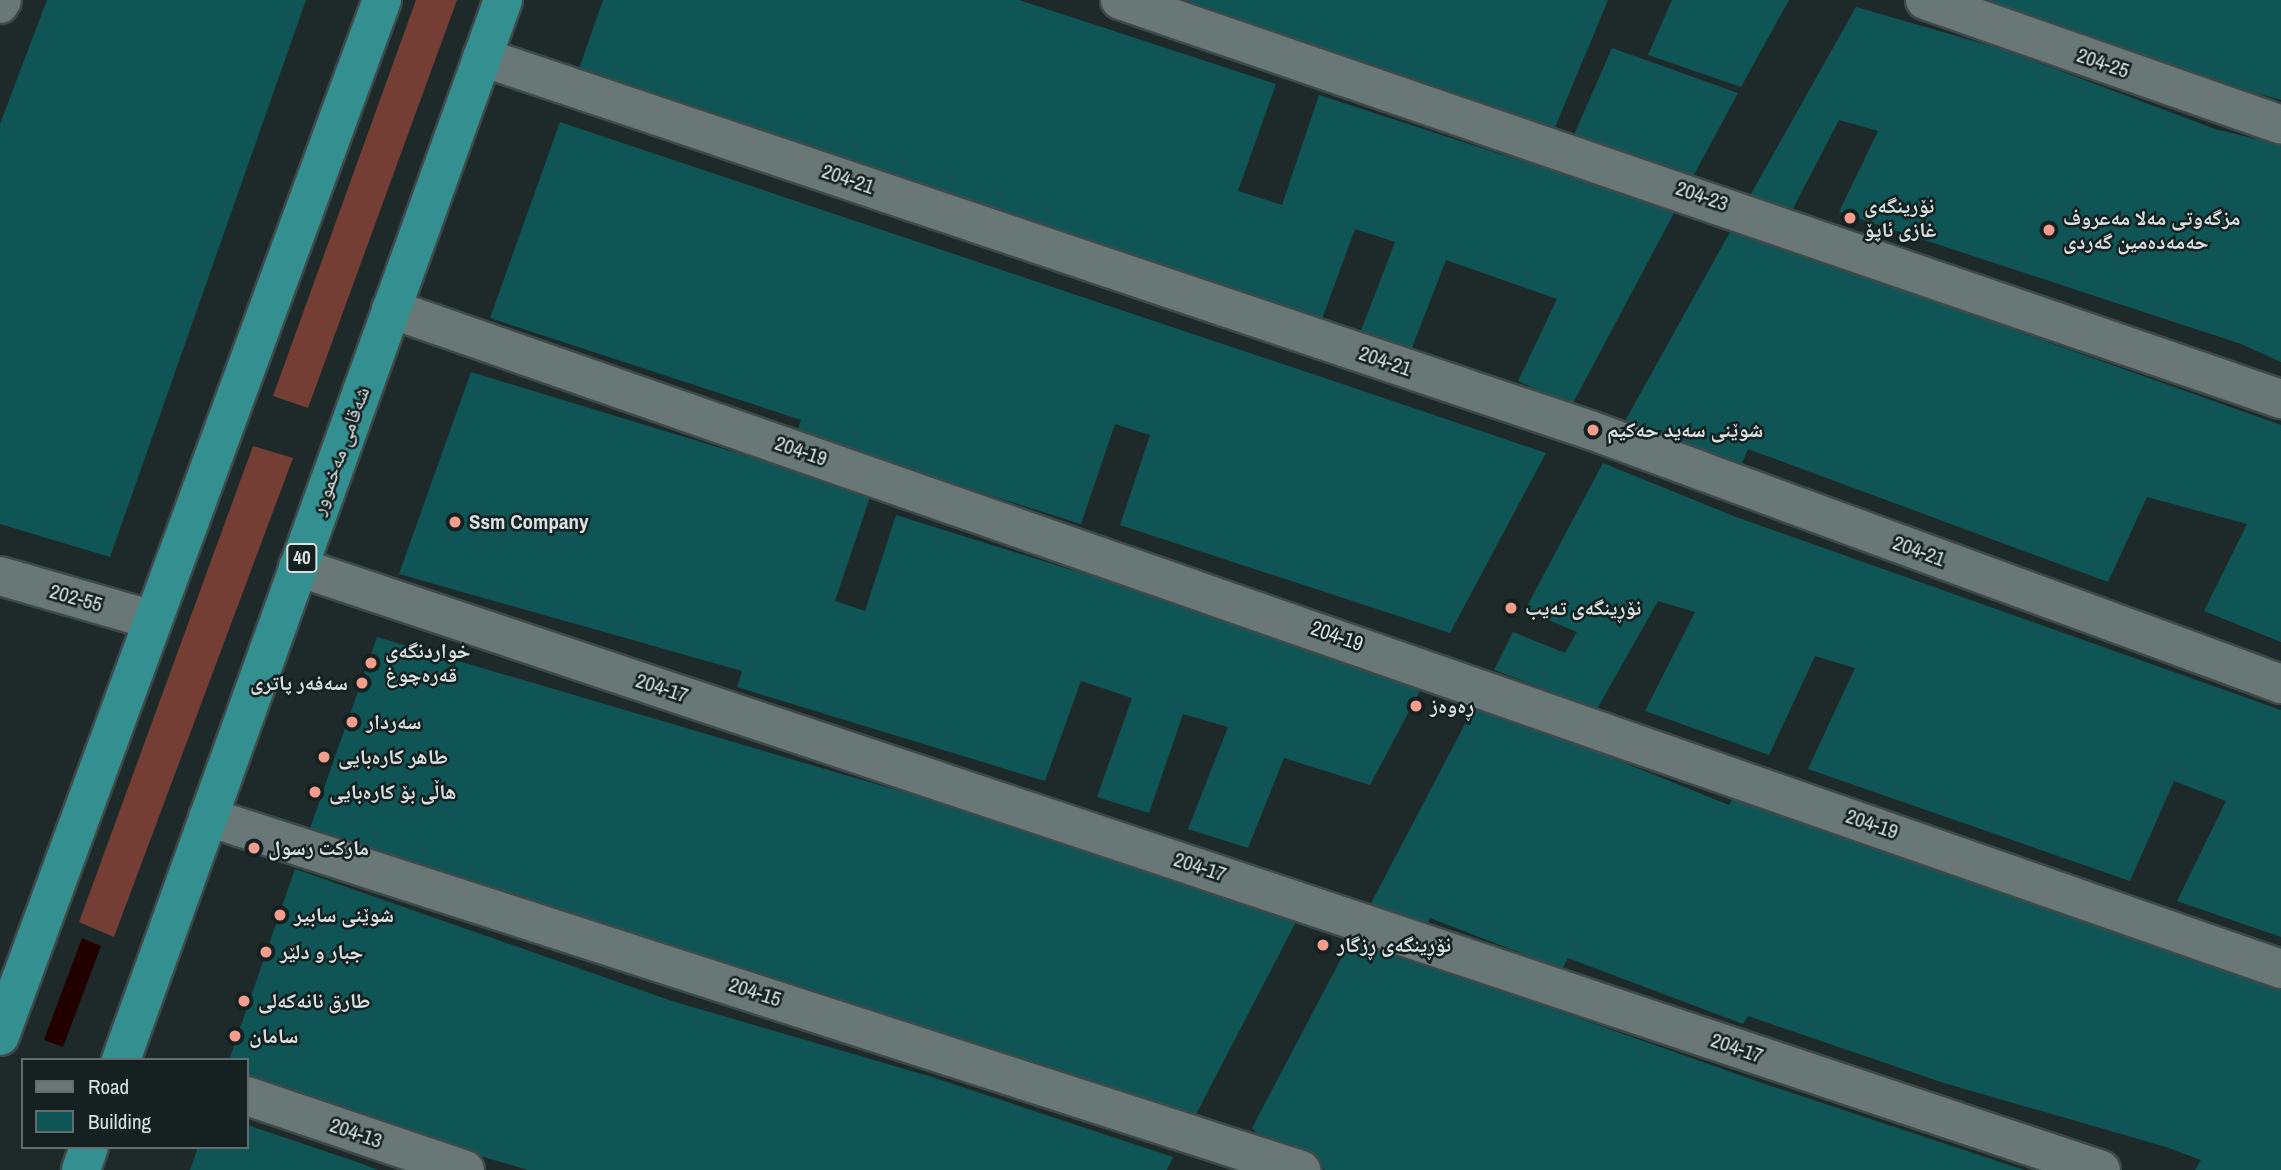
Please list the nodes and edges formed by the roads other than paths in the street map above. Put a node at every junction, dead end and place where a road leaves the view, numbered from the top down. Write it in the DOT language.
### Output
graph roads {
  1 [pos="382,0"];
  2 [pos="503,0"];
  3 [pos="1120,0"];
  4 [pos="1925,0"];
  5 [pos="482,57"];
  6 [pos="2281,125"];
  7 [pos="391,309"];
  8 [pos="2281,399"];
  9 [pos="298,568"];
  10 [pos="0,576"];
  11 [pos="152,620"];
  12 [pos="2281,684"];
  13 [pos="208,817"];
  14 [pos="2281,969"];
  15 [pos="0,1036"];
  16 [pos="127,1058"];
  17 [pos="248,1096"];
  18 [pos="88,1149"];
  19 [pos="81,1170"];
  20 [pos="465,1170"];
  21 [pos="1301,1170"];
  22 [pos="2101,1170"];
  1 -- 11 [label="highway"];
  2 -- 5 [label="highway, شەقامی مەخموور / 40"];
  3 -- 8 [label="street, 204-23"];
  4 -- 6 [label="street, 204-25"];
  5 -- 7 [label="highway, شەقامی مەخموور / 40"];
  5 -- 12 [label="street, 204-21"];
  7 -- 9 [label="highway, شەقامی مەخموور / 40"];
  7 -- 14 [label="street, 204-19"];
  9 -- 13 [label="highway, شەقامی مەخموور / 40"];
  9 -- 22 [label="street, 204-17"];
  10 -- 11 [label="street, 202-55"];
  11 -- 15 [label="highway"];
  13 -- 16 [label="highway, شەقامی مەخموور / 40"];
  13 -- 21 [label="street, 204-15"];
  17 -- 20 [label="street, 204-13"];
  18 -- 19 [label="highway"];
}
